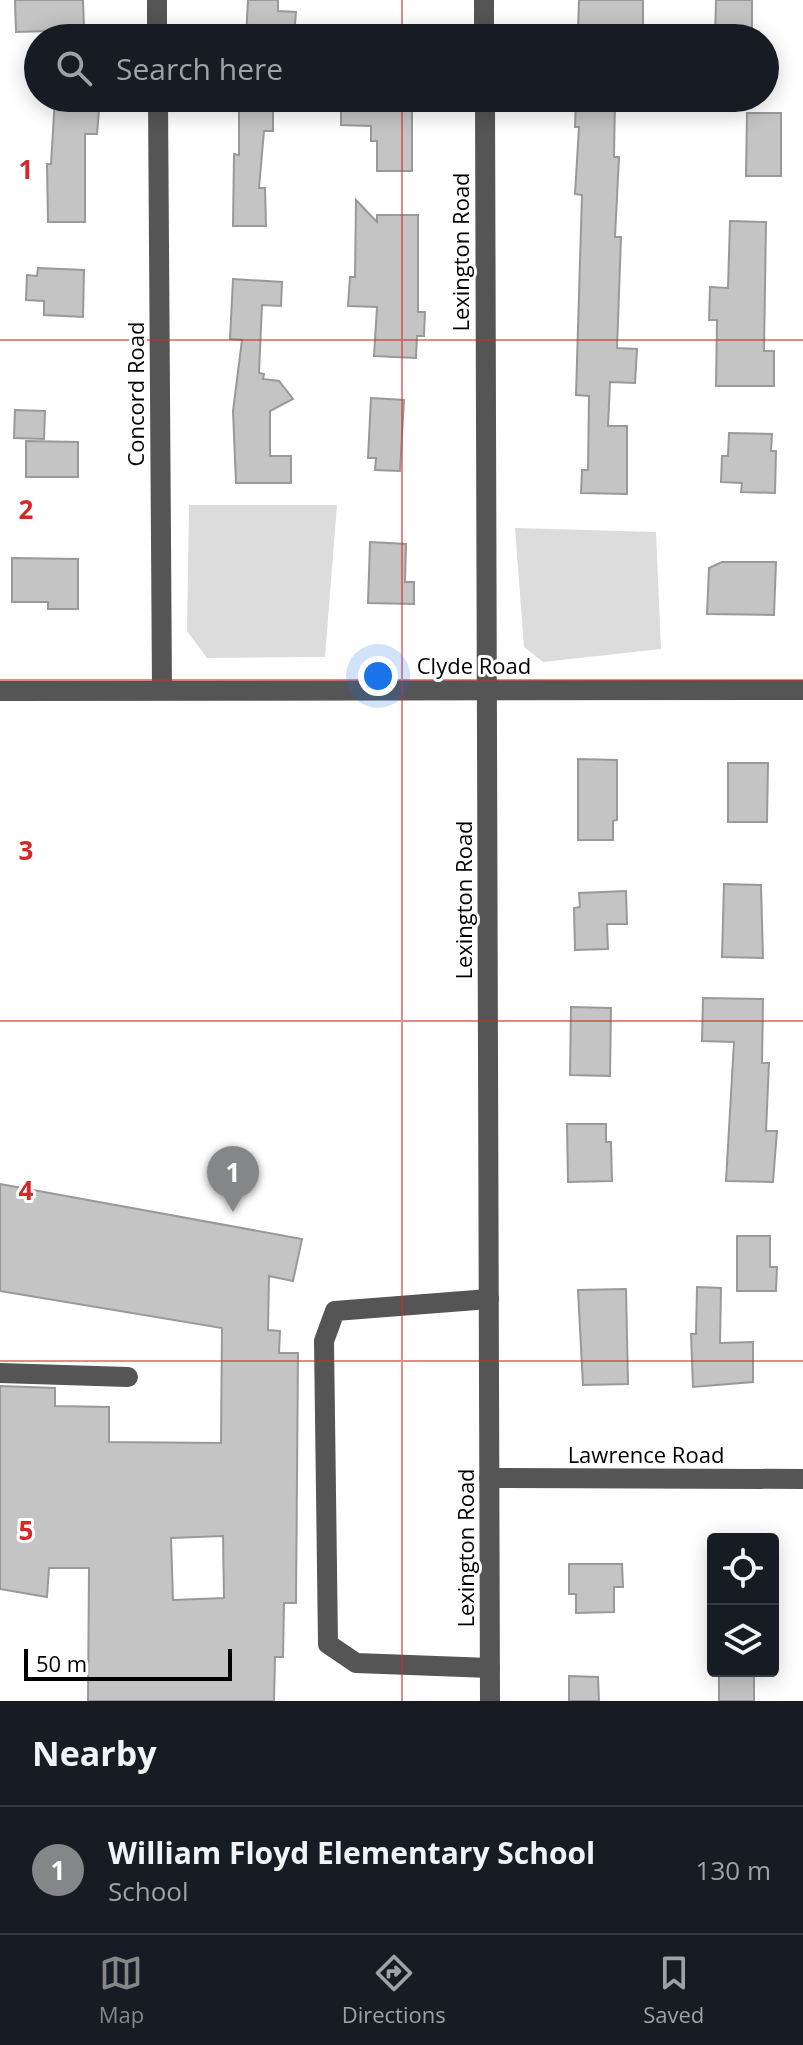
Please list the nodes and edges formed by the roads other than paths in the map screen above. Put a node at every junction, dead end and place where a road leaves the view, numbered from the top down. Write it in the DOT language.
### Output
graph roads {
  1 [pos="157,0"];
  2 [pos="484,0"];
  3 [pos="157,24"];
  4 [pos="484,24"];
  5 [pos="158,112"];
  6 [pos="485,112"];
  7 [pos="162,689"];
  8 [pos="803,690"];
  9 [pos="0,691"];
  10 [pos="487,691"];
  11 [pos="489,1299"];
  12 [pos="0,1373"];
  13 [pos="128,1377"];
  14 [pos="489,1478"];
  15 [pos="803,1479"];
  16 [pos="490,1668"];
  17 [pos="490,1701"];
  1 -- 3 [label="street"];
  2 -- 4 [label="street"];
  5 -- 7 [label="street, Concord Road"];
  6 -- 10 [label="street, Lexington Road"];
  7 -- 9 [label="street, Clyde Road"];
  7 -- 10 [label="street, Clyde Road"];
  8 -- 10 [label="street, Clyde Road"];
  10 -- 11 [label="street, Lexington Road"];
  11 -- 14 [label="street, Lexington Road"];
  11 -- 16 [label="street"];
  12 -- 13 [label="street"];
  14 -- 15 [label="street, Lawrence Road"];
  14 -- 16 [label="street, Lexington Road"];
  16 -- 17 [label="street, Lexington Road"];
}
